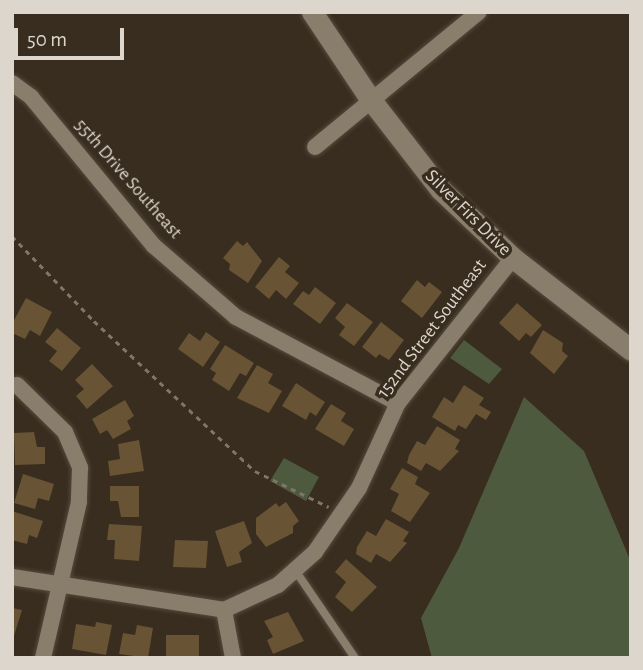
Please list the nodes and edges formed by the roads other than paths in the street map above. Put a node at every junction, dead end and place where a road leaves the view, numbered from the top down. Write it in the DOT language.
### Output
graph roads {
  1 [pos="312,12"];
  2 [pos="479,12"];
  3 [pos="12,83"];
  4 [pos="371,100"];
  5 [pos="315,147"];
  6 [pos="513,258"];
  7 [pos="631,350"];
  8 [pos="17,385"];
  9 [pos="398,403"];
  10 [pos="295,570"];
  11 [pos="12,578"];
  12 [pos="59,588"];
  13 [pos="224,610"];
  14 [pos="43,658"];
  15 [pos="233,658"];
  16 [pos="355,658"];
  1 -- 4 [label="street, Silver Firs Drive"];
  2 -- 4 [label="street"];
  3 -- 9 [label="street, 55th Drive Southeast"];
  4 -- 5 [label="street"];
  4 -- 6 [label="street, Silver Firs Drive"];
  6 -- 7 [label="street, Silver Firs Drive"];
  6 -- 9 [label="street, 152nd Street Southeast"];
  8 -- 12 [label="street"];
  9 -- 10 [label="street, 152nd Street Southeast"];
  10 -- 13 [label="street, 152nd Street Southeast"];
  10 -- 16 [label="lane"];
  11 -- 12 [label="street"];
  12 -- 13 [label="street"];
  12 -- 14 [label="street"];
  13 -- 15 [label="street"];
}
